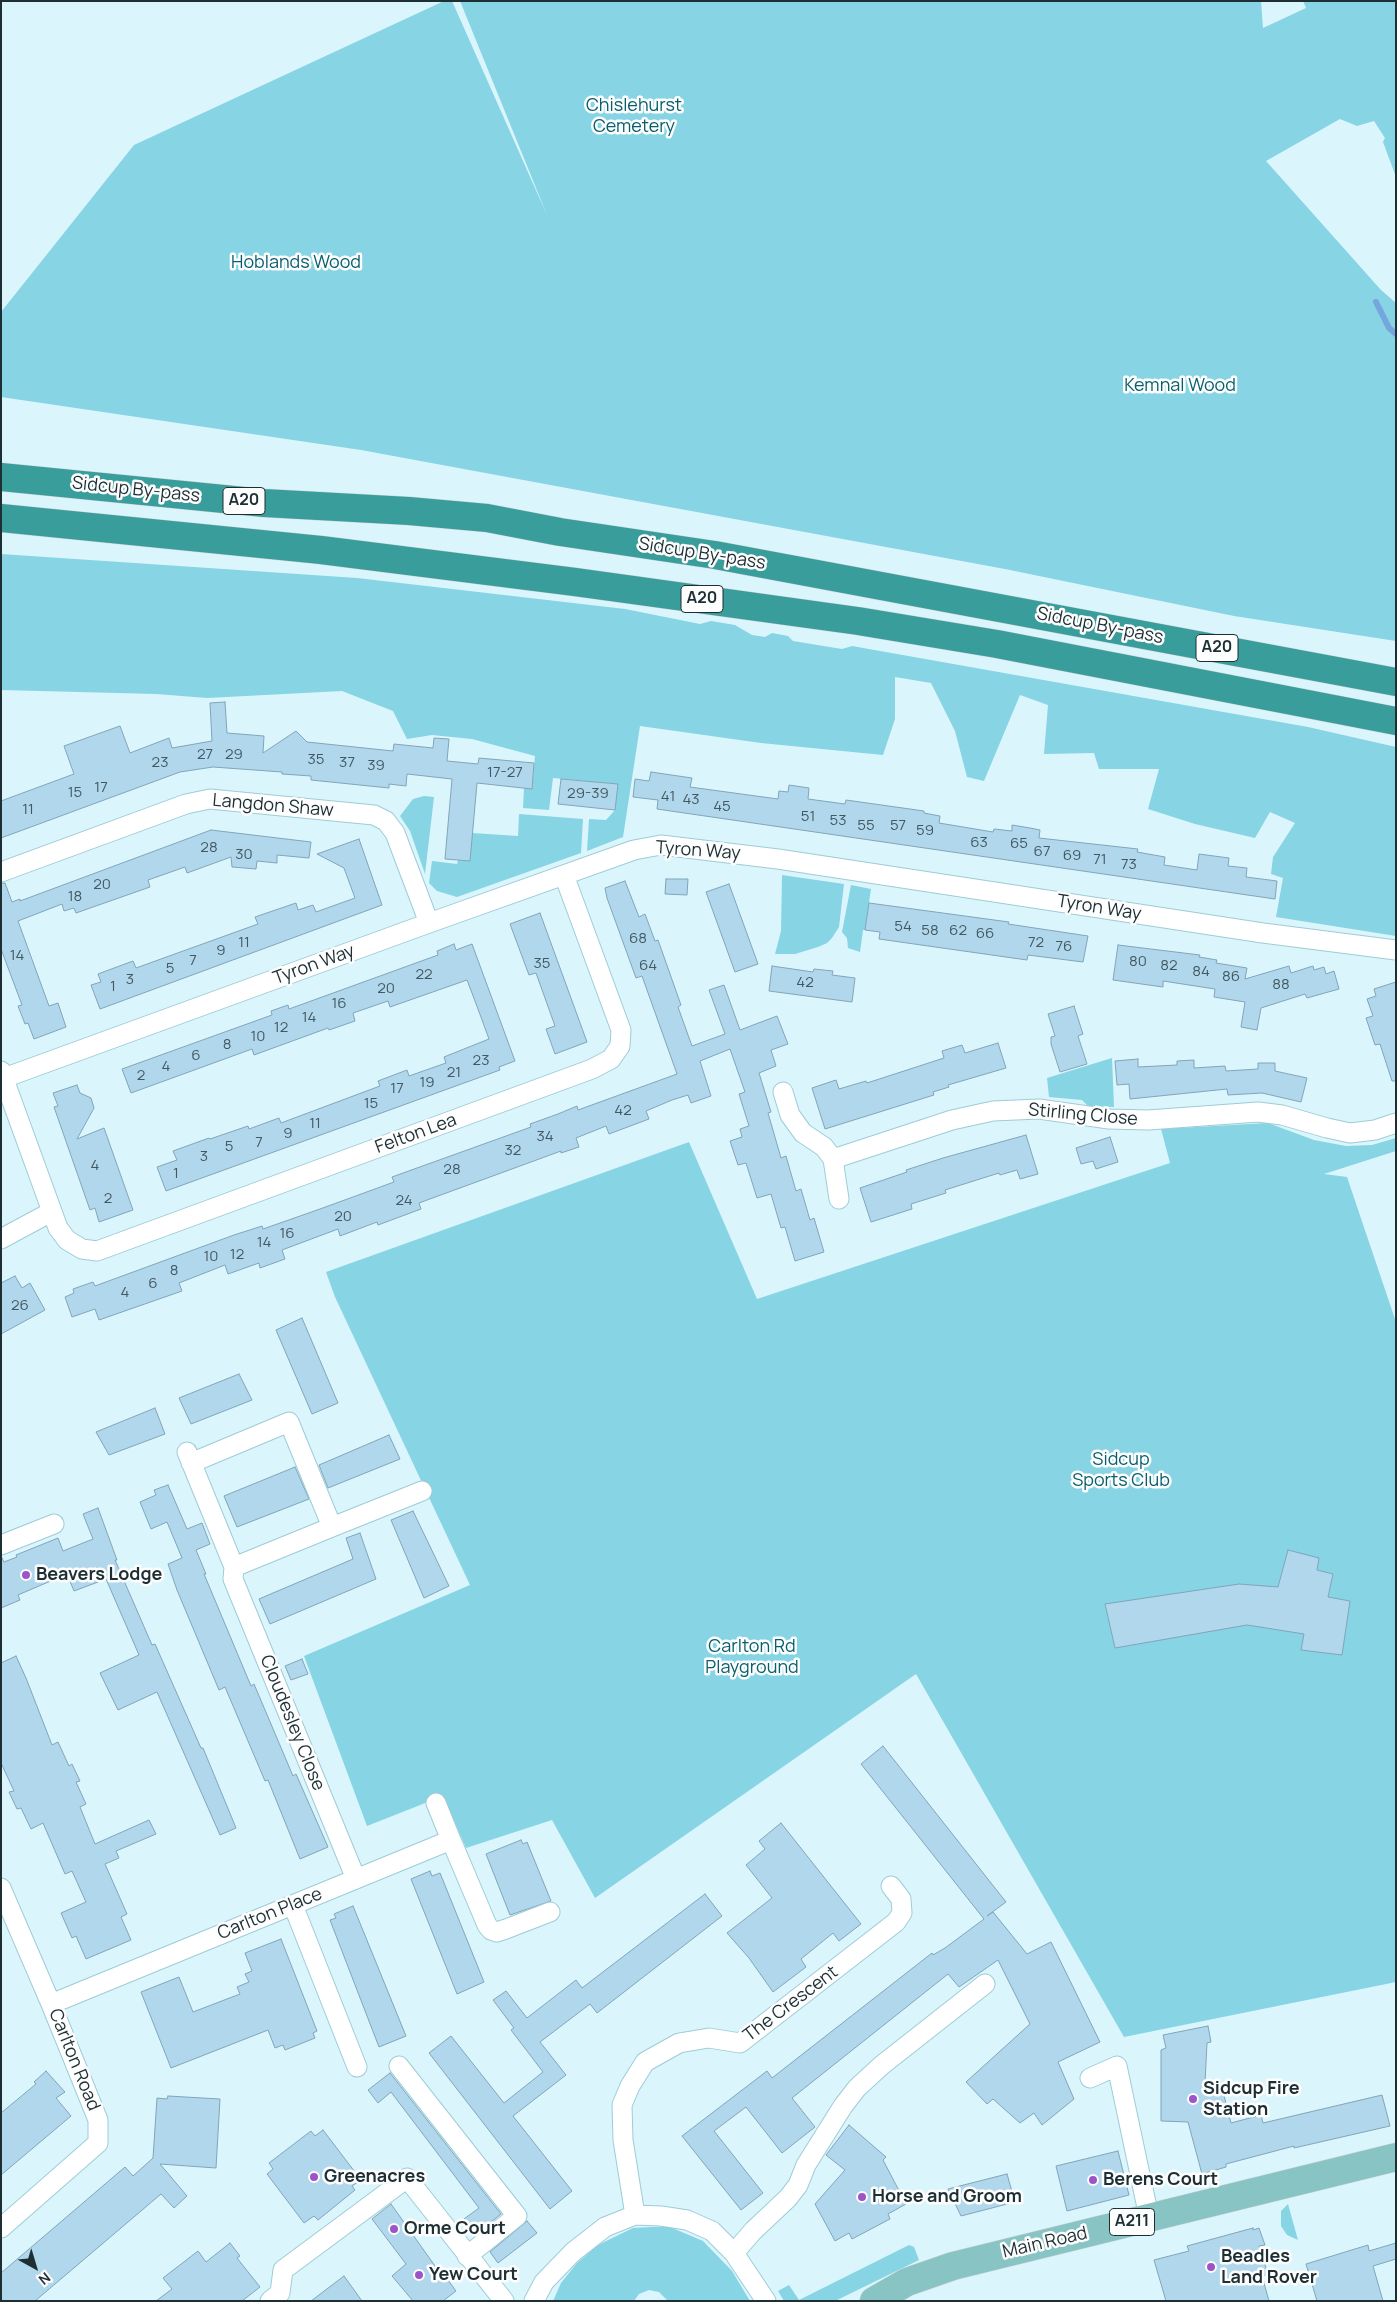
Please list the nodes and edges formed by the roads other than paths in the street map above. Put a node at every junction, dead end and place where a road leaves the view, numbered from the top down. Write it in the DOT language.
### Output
graph roads {
  1 [pos="1,463"];
  2 [pos="1,477"];
  3 [pos="264,503"];
  4 [pos="1,518"];
  5 [pos="1,537"];
  6 [pos="321,550"];
  7 [pos="1396,682"];
  8 [pos="1396,721"];
  9 [pos="1,872"];
  10 [pos="564,875"];
  11 [pos="429,923"];
  12 [pos="1396,950"];
  13 [pos="2,1075"];
  14 [pos="784,1092"];
  15 [pos="1396,1123"];
  16 [pos="833,1159"];
  17 [pos="839,1199"];
  18 [pos="51,1212"];
  19 [pos="1,1240"];
  20 [pos="422,1491"];
  21 [pos="54,1524"];
  22 [pos="332,1527"];
  23 [pos="1,1545"];
  24 [pos="234,1566"];
  25 [pos="436,1803"];
  26 [pos="451,1840"];
  27 [pos="356,1879"];
  28 [pos="891,1886"];
  29 [pos="1,1888"];
  30 [pos="293,1905"];
  31 [pos="550,1912"];
  32 [pos="985,1984"];
  33 [pos="51,2004"];
  34 [pos="399,2066"];
  35 [pos="357,2068"];
  36 [pos="1090,2078"];
  37 [pos="1396,2157"];
  38 [pos="635,2215"];
  39 [pos="1149,2218"];
  40 [pos="1,2228"];
  41 [pos="734,2253"];
  42 [pos="467,2256"];
  43 [pos="270,2301"];
  44 [pos="504,2301"];
  45 [pos="534,2301"];
  46 [pos="766,2301"];
  47 [pos="874,2301"];
  1 -- 3 [label="highway, A20"];
  2 -- 3 [label="highway, Sidcup By-pass / A20"];
  3 -- 7 [label="highway, Sidcup By-pass / A20"];
  4 -- 6 [label="highway, A20"];
  5 -- 6 [label="highway, A20"];
  6 -- 8 [label="highway, A20"];
  9 -- 11 [label="street, Langdon Shaw"];
  10 -- 11 [label="street, Tyron Way"];
  10 -- 12 [label="street, Tyron Way"];
  10 -- 18 [label="street, Felton Lea"];
  11 -- 13 [label="street, Tyron Way"];
  13 -- 18 [label="street"];
  14 -- 16 [label="street"];
  15 -- 16 [label="street, Stirling Close"];
  16 -- 17 [label="street"];
  18 -- 19 [label="street"];
  20 -- 22 [label="street"];
  21 -- 23 [label="street"];
  22 -- 24 [label="street"];
  22 -- 24 [label="street, Cloudesley Close"];
  24 -- 27 [label="street, Cloudesley Close"];
  25 -- 26 [label="street"];
  26 -- 27 [label="street, Carlton Place"];
  26 -- 31 [label="street"];
  27 -- 30 [label="street, Carlton Place"];
  28 -- 38 [label="street, The Crescent"];
  29 -- 33 [label="street, Carlton Road"];
  30 -- 33 [label="street, Carlton Place"];
  30 -- 35 [label="street"];
  32 -- 41 [label="street"];
  33 -- 40 [label="street, Carlton Road"];
  34 -- 42 [label="street"];
  36 -- 39 [label="street"];
  37 -- 39 [label="main road, Main Road / A211"];
  38 -- 41 [label="street"];
  38 -- 45 [label="street"];
  39 -- 47 [label="main road, Main Road / A211"];
  41 -- 46 [label="street"];
  42 -- 43 [label="street"];
  42 -- 44 [label="street"];
}
